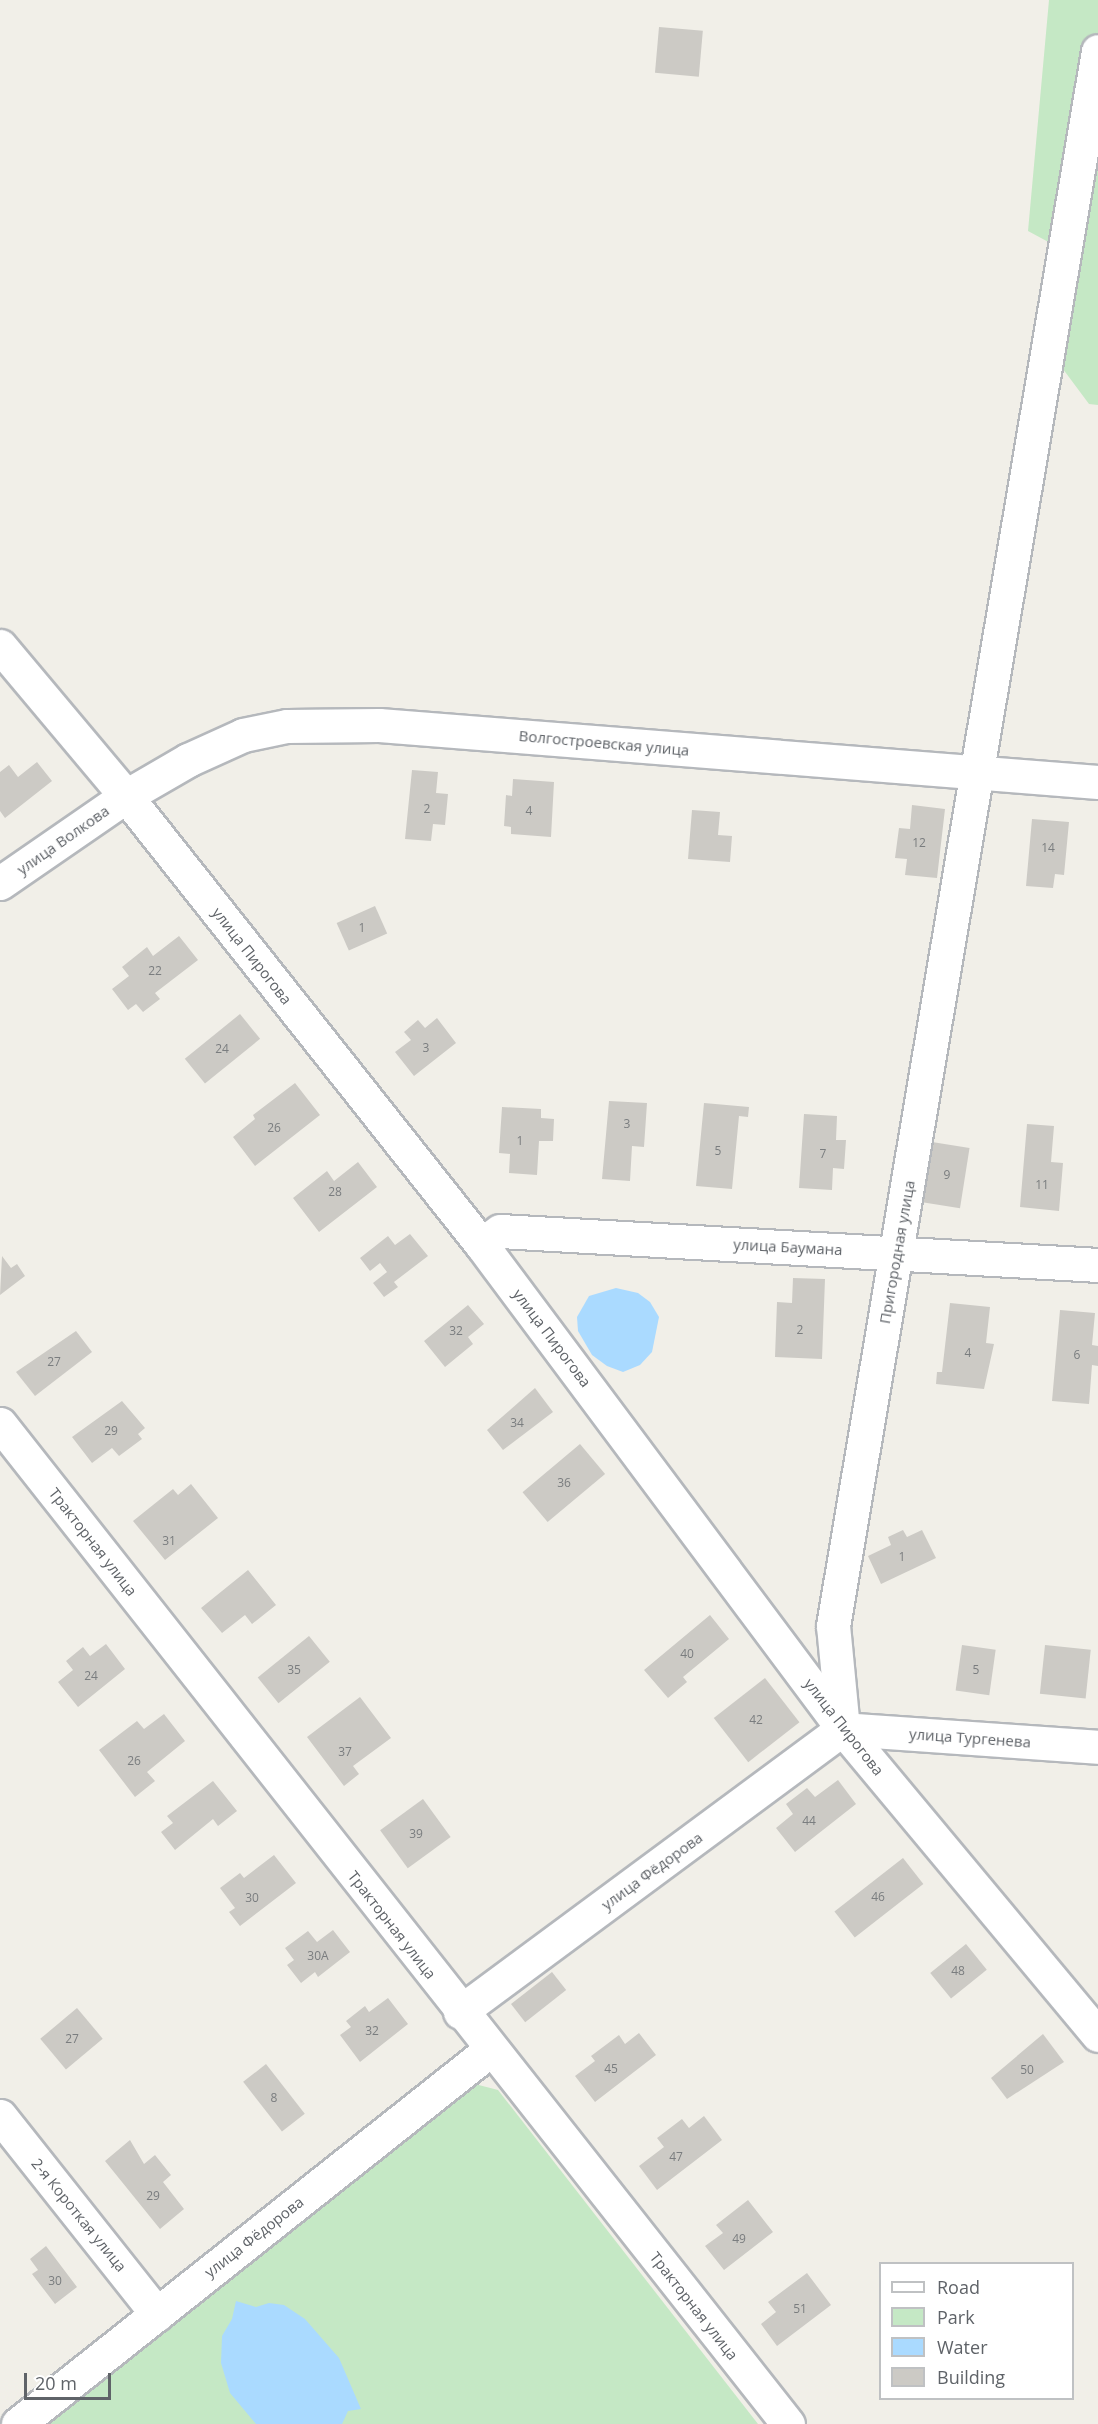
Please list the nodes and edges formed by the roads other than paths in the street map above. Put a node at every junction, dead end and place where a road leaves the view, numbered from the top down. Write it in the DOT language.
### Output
graph roads {
  1 [pos="1098,51"];
  2 [pos="0,646"];
  3 [pos="975,774"];
  4 [pos="1098,782"];
  5 [pos="126,796"];
  6 [pos="0,883"];
  7 [pos="481,1244"];
  8 [pos="897,1252"];
  9 [pos="1098,1265"];
  10 [pos="0,1424"];
  11 [pos="843,1729"];
  12 [pos="1098,1747"];
  13 [pos="460,2012"];
  14 [pos="1098,2035"];
  15 [pos="490,2050"];
  16 [pos="0,2116"];
  17 [pos="157,2314"];
  18 [pos="18,2424"];
  19 [pos="788,2424"];
  1 -- 3 [label="street, Пригородная улица"];
  2 -- 5 [label="street, улица Пирогова"];
  3 -- 4 [label="street, Волгостроевская улица"];
  3 -- 5 [label="street, Волгостроевская улица"];
  3 -- 8 [label="street, Пригородная улица"];
  5 -- 6 [label="street, улица Волкова"];
  5 -- 7 [label="street, улица Пирогова"];
  7 -- 8 [label="street, улица Баумана"];
  7 -- 11 [label="street, улица Пирогова"];
  8 -- 9 [label="street, улица Баумана"];
  8 -- 11 [label="street, Пригородная улица"];
  10 -- 13 [label="street, Тракторная улица"];
  11 -- 12 [label="street, улица Тургенева"];
  11 -- 13 [label="street, улица Фёдорова"];
  11 -- 14 [label="street, улица Пирогова"];
  13 -- 15 [label="street, Тракторная улица"];
  15 -- 17 [label="street, улица Фёдорова"];
  15 -- 19 [label="street, Тракторная улица"];
  16 -- 17 [label="street, 2-я Короткая улица"];
  17 -- 18 [label="street, улица Фёдорова"];
}
